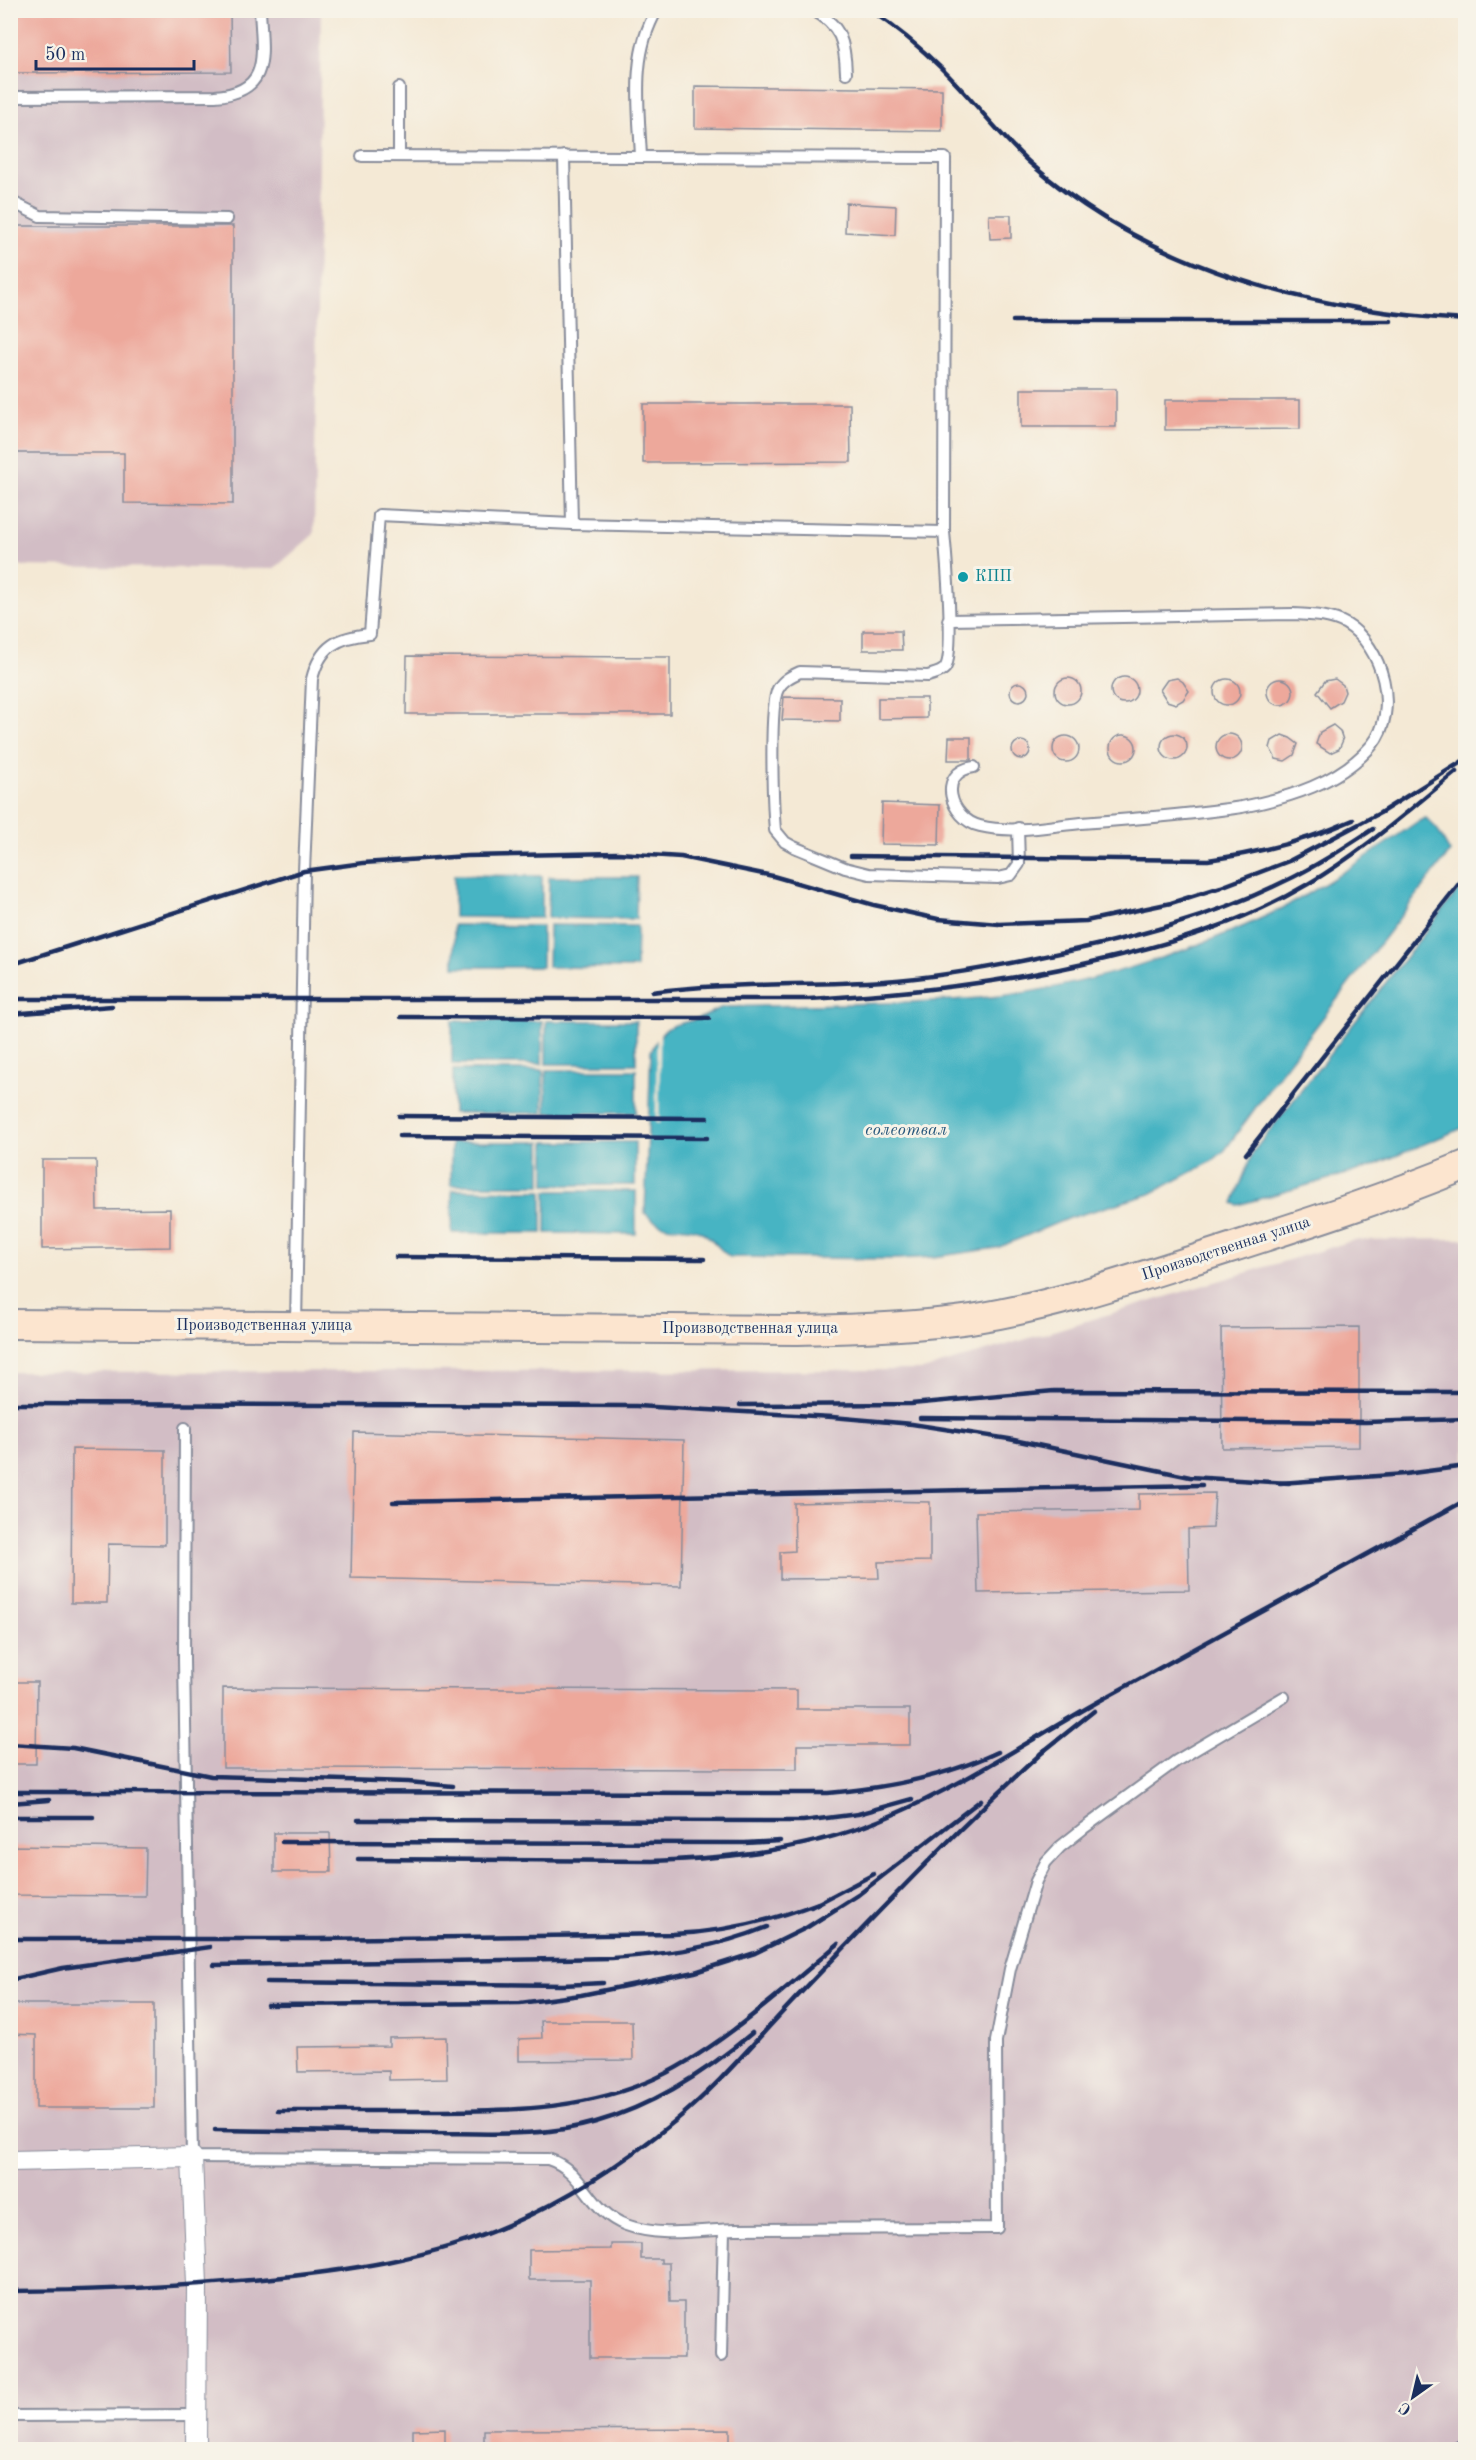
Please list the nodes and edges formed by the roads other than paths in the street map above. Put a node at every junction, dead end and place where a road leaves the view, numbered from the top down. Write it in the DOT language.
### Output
graph roads {
  1 [pos="260,10"];
  2 [pos="657,10"];
  3 [pos="813,10"];
  4 [pos="846,73"];
  5 [pos="399,88"];
  6 [pos="10,97"];
  7 [pos="362,156"];
  8 [pos="399,156"];
  9 [pos="564,156"];
  10 [pos="641,157"];
  11 [pos="10,201"];
  12 [pos="227,219"];
  13 [pos="572,524"];
  14 [pos="944,532"];
  15 [pos="948,620"];
  16 [pos="974,767"];
  17 [pos="1018,828"];
  18 [pos="1466,1165"];
  19 [pos="10,1324"];
  20 [pos="296,1326"];
  21 [pos="185,1428"];
  22 [pos="1284,1696"];
  23 [pos="192,2157"];
  24 [pos="10,2161"];
  25 [pos="724,2230"];
  26 [pos="721,2356"];
  27 [pos="196,2415"];
  28 [pos="10,2416"];
  29 [pos="196,2450"];
  1 -- 6 [label="lane"];
  2 -- 10 [label="lane"];
  3 -- 4 [label="lane"];
  5 -- 8 [label="lane"];
  7 -- 8 [label="lane"];
  8 -- 9 [label="lane"];
  9 -- 10 [label="lane"];
  9 -- 13 [label="lane"];
  10 -- 14 [label="lane"];
  11 -- 12 [label="lane"];
  13 -- 14 [label="lane"];
  13 -- 20 [label="lane"];
  14 -- 15 [label="lane"];
  15 -- 17 [label="lane"];
  15 -- 17 [label="lane"];
  16 -- 17 [label="lane"];
  18 -- 20 [label="main road, Производственная улица"];
  19 -- 20 [label="main road, Производственная улица"];
  21 -- 23 [label="lane"];
  22 -- 25 [label="lane"];
  23 -- 24 [label="street"];
  23 -- 25 [label="lane"];
  23 -- 27 [label="street"];
  25 -- 26 [label="lane"];
  27 -- 28 [label="lane"];
  27 -- 29 [label="street"];
}
